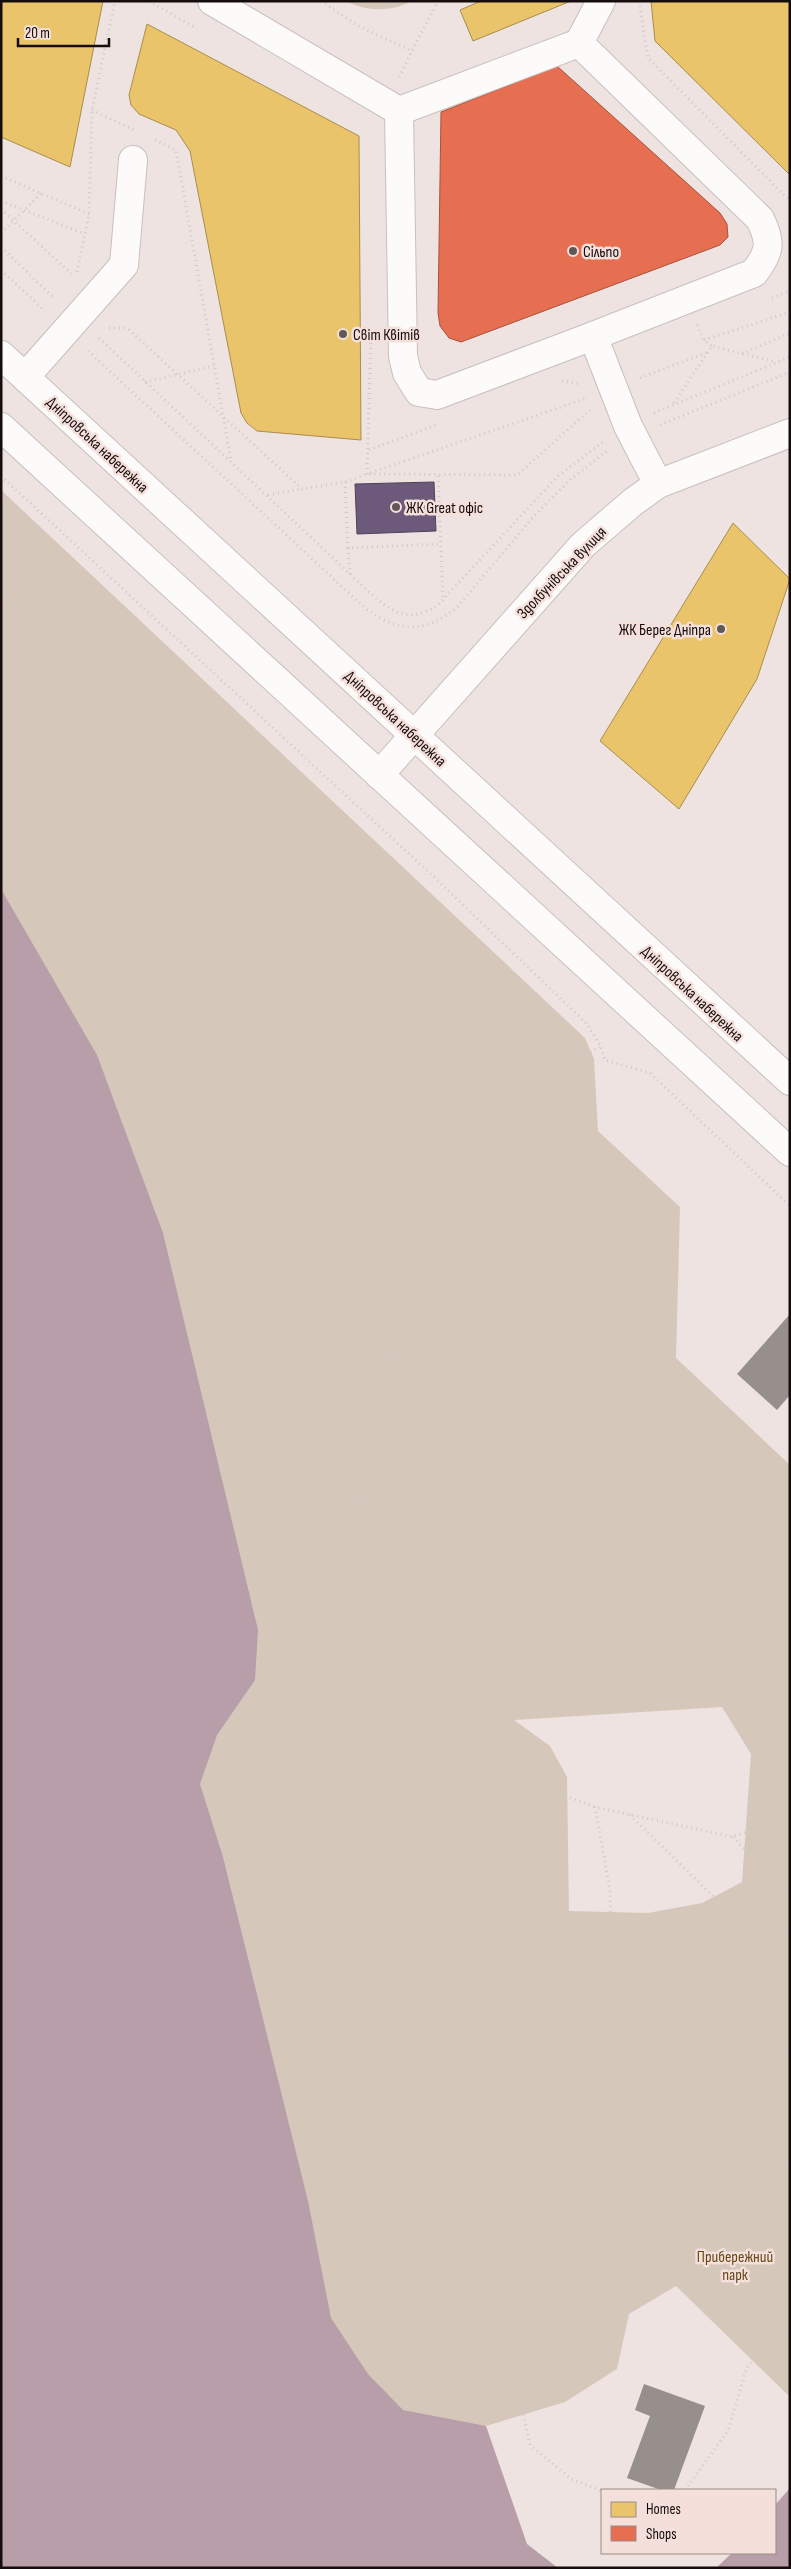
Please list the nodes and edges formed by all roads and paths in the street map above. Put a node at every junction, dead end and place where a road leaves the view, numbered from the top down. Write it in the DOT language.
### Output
graph roads {
  1 [pos="115,1"];
  2 [pos="149,1"];
  3 [pos="212,1"];
  4 [pos="321,1"];
  5 [pos="438,1"];
  6 [pos="601,1"];
  7 [pos="639,1"];
  8 [pos="200,31"];
  9 [pos="579,43"];
  10 [pos="92,110"];
  11 [pos="399,111"];
  12 [pos="142,134"];
  13 [pos="151,138"];
  14 [pos="133,160"];
  15 [pos="1,176"];
  16 [pos="42,193"];
  17 [pos="1,201"];
  18 [pos="790,201"];
  19 [pos="1,209"];
  20 [pos="25,210"];
  21 [pos="89,214"];
  22 [pos="14,221"];
  23 [pos="1,233"];
  24 [pos="85,234"];
  25 [pos="1,247"];
  26 [pos="1,270"];
  27 [pos="790,291"];
  28 [pos="771,298"];
  29 [pos="790,312"];
  30 [pos="371,323"];
  31 [pos="707,324"];
  32 [pos="72,325"];
  33 [pos="107,329"];
  34 [pos="101,332"];
  35 [pos="689,332"];
  36 [pos="790,333"];
  37 [pos="593,336"];
  38 [pos="704,340"];
  39 [pos="708,352"];
  40 [pos="742,354"];
  41 [pos="1,355"];
  42 [pos="789,356"];
  43 [pos="776,362"];
  44 [pos="214,366"];
  45 [pos="790,372"];
  46 [pos="178,374"];
  47 [pos="25,377"];
  48 [pos="145,382"];
  49 [pos="613,388"];
  50 [pos="674,403"];
  51 [pos="591,408"];
  52 [pos="223,415"];
  53 [pos="1,427"];
  54 [pos="630,431"];
  55 [pos="790,433"];
  56 [pos="231,461"];
  57 [pos="367,474"];
  58 [pos="1,476"];
  59 [pos="438,476"];
  60 [pos="345,482"];
  61 [pos="658,484"];
  62 [pos="302,489"];
  63 [pos="267,495"];
  64 [pos="441,544"];
  65 [pos="348,548"];
  66 [pos="350,574"];
  67 [pos="1,590"];
  68 [pos="443,599"];
  69 [pos="414,735"];
  70 [pos="379,775"];
  71 [pos="601,1047"];
  72 [pos="790,1081"];
  73 [pos="790,1152"];
  74 [pos="167,1168"];
  75 [pos="326,1171"];
  76 [pos="790,1206"];
  77 [pos="338,1260"];
  78 [pos="348,1315"];
  79 [pos="392,1357"];
  80 [pos="790,1498"];
  81 [pos="370,1502"];
  82 [pos="595,1807"];
  83 [pos="630,1814"];
  84 [pos="790,1816"];
  85 [pos="733,1837"];
  86 [pos="790,1898"];
  87 [pos="790,1919"];
  88 [pos="764,1983"];
  89 [pos="469,2020"];
  90 [pos="790,2064"];
  91 [pos="790,2157"];
  92 [pos="688,2161"];
  93 [pos="787,2164"];
  94 [pos="536,2170"];
  95 [pos="790,2171"];
  96 [pos="790,2292"];
  97 [pos="790,2327"];
  98 [pos="686,2489"];
  99 [pos="601,2491"];
  1 -- 10 [label="path"];
  2 -- 8 [label="path"];
  3 -- 11 [label="main road"];
  4 -- 5 [label="path"];
  6 -- 9 [label="main road"];
  7 -- 18 [label="path"];
  9 -- 11 [label="main road"];
  9 -- 37 [label="main road"];
  10 -- 12 [label="path"];
  10 -- 21 [label="path"];
  11 -- 37 [label="main road"];
  13 -- 44 [label="path"];
  14 -- 32 [label="main road"];
  15 -- 16 [label="path"];
  16 -- 20 [label="path"];
  16 -- 21 [label="path"];
  17 -- 20 [label="path"];
  19 -- 22 [label="path"];
  20 -- 22 [label="path"];
  20 -- 24 [label="path"];
  21 -- 24 [label="path"];
  22 -- 23 [label="path"];
  22 -- 24 [label="path"];
  25 -- 32 [label="path"];
  26 -- 32 [label="path"];
  27 -- 28 [label="path"];
  29 -- 38 [label="path"];
  30 -- 57 [label="path"];
  31 -- 35 [label="path"];
  32 -- 47 [label="main road"];
  32 -- 54 [label="path"];
  33 -- 46 [label="path"];
  34 -- 48 [label="path"];
  36 -- 40 [label="path"];
  37 -- 49 [label="main road"];
  39 -- 40 [label="path"];
  39 -- 49 [label="path"];
  39 -- 50 [label="path"];
  40 -- 43 [label="path"];
  41 -- 47 [label="main road, Дніпровська набережна"];
  42 -- 43 [label="path"];
  43 -- 50 [label="path"];
  44 -- 46 [label="path"];
  44 -- 52 [label="path"];
  45 -- 54 [label="path"];
  46 -- 48 [label="path"];
  46 -- 52 [label="path"];
  47 -- 69 [label="main road, Дніпровська набережна"];
  48 -- 56 [label="path"];
  49 -- 54 [label="main road"];
  49 -- 57 [label="path"];
  50 -- 54 [label="path"];
  51 -- 59 [label="path"];
  52 -- 56 [label="path"];
  52 -- 62 [label="path"];
  53 -- 70 [label="main road"];
  54 -- 61 [label="main road"];
  54 -- 68 [label="path"];
  55 -- 61 [label="main road, Здолбунівська вулиця"];
  56 -- 63 [label="path"];
  57 -- 59 [label="path"];
  57 -- 60 [label="path"];
  58 -- 71 [label="path"];
  59 -- 64 [label="path"];
  60 -- 62 [label="path"];
  60 -- 65 [label="path"];
  61 -- 69 [label="main road, Здолбунівська вулиця"];
  62 -- 63 [label="path"];
  63 -- 66 [label="path"];
  64 -- 65 [label="path"];
  64 -- 68 [label="path"];
  65 -- 66 [label="path"];
  66 -- 68 [label="path"];
  67 -- 75 [label="path"];
  69 -- 70 [label="main road, Здолбунівська вулиця"];
  69 -- 72 [label="main road, Дніпровська набережна"];
  70 -- 73 [label="main road"];
  71 -- 75 [label="path"];
  71 -- 76 [label="path"];
  74 -- 77 [label="path"];
  75 -- 77 [label="path"];
  77 -- 78 [label="path"];
  78 -- 79 [label="path"];
  78 -- 81 [label="path"];
  79 -- 80 [label="path"];
  79 -- 81 [label="path"];
  79 -- 82 [label="path"];
  81 -- 89 [label="path"];
  82 -- 83 [label="path"];
  82 -- 92 [label="path"];
  83 -- 85 [label="path"];
  83 -- 88 [label="path"];
  84 -- 85 [label="path"];
  85 -- 86 [label="path"];
  87 -- 88 [label="path"];
  88 -- 90 [label="path"];
  89 -- 94 [label="path"];
  89 -- 99 [label="path"];
  91 -- 93 [label="path"];
  92 -- 93 [label="path"];
  92 -- 94 [label="path"];
  93 -- 95 [label="path"];
  94 -- 96 [label="path"];
  97 -- 98 [label="path"];
}
